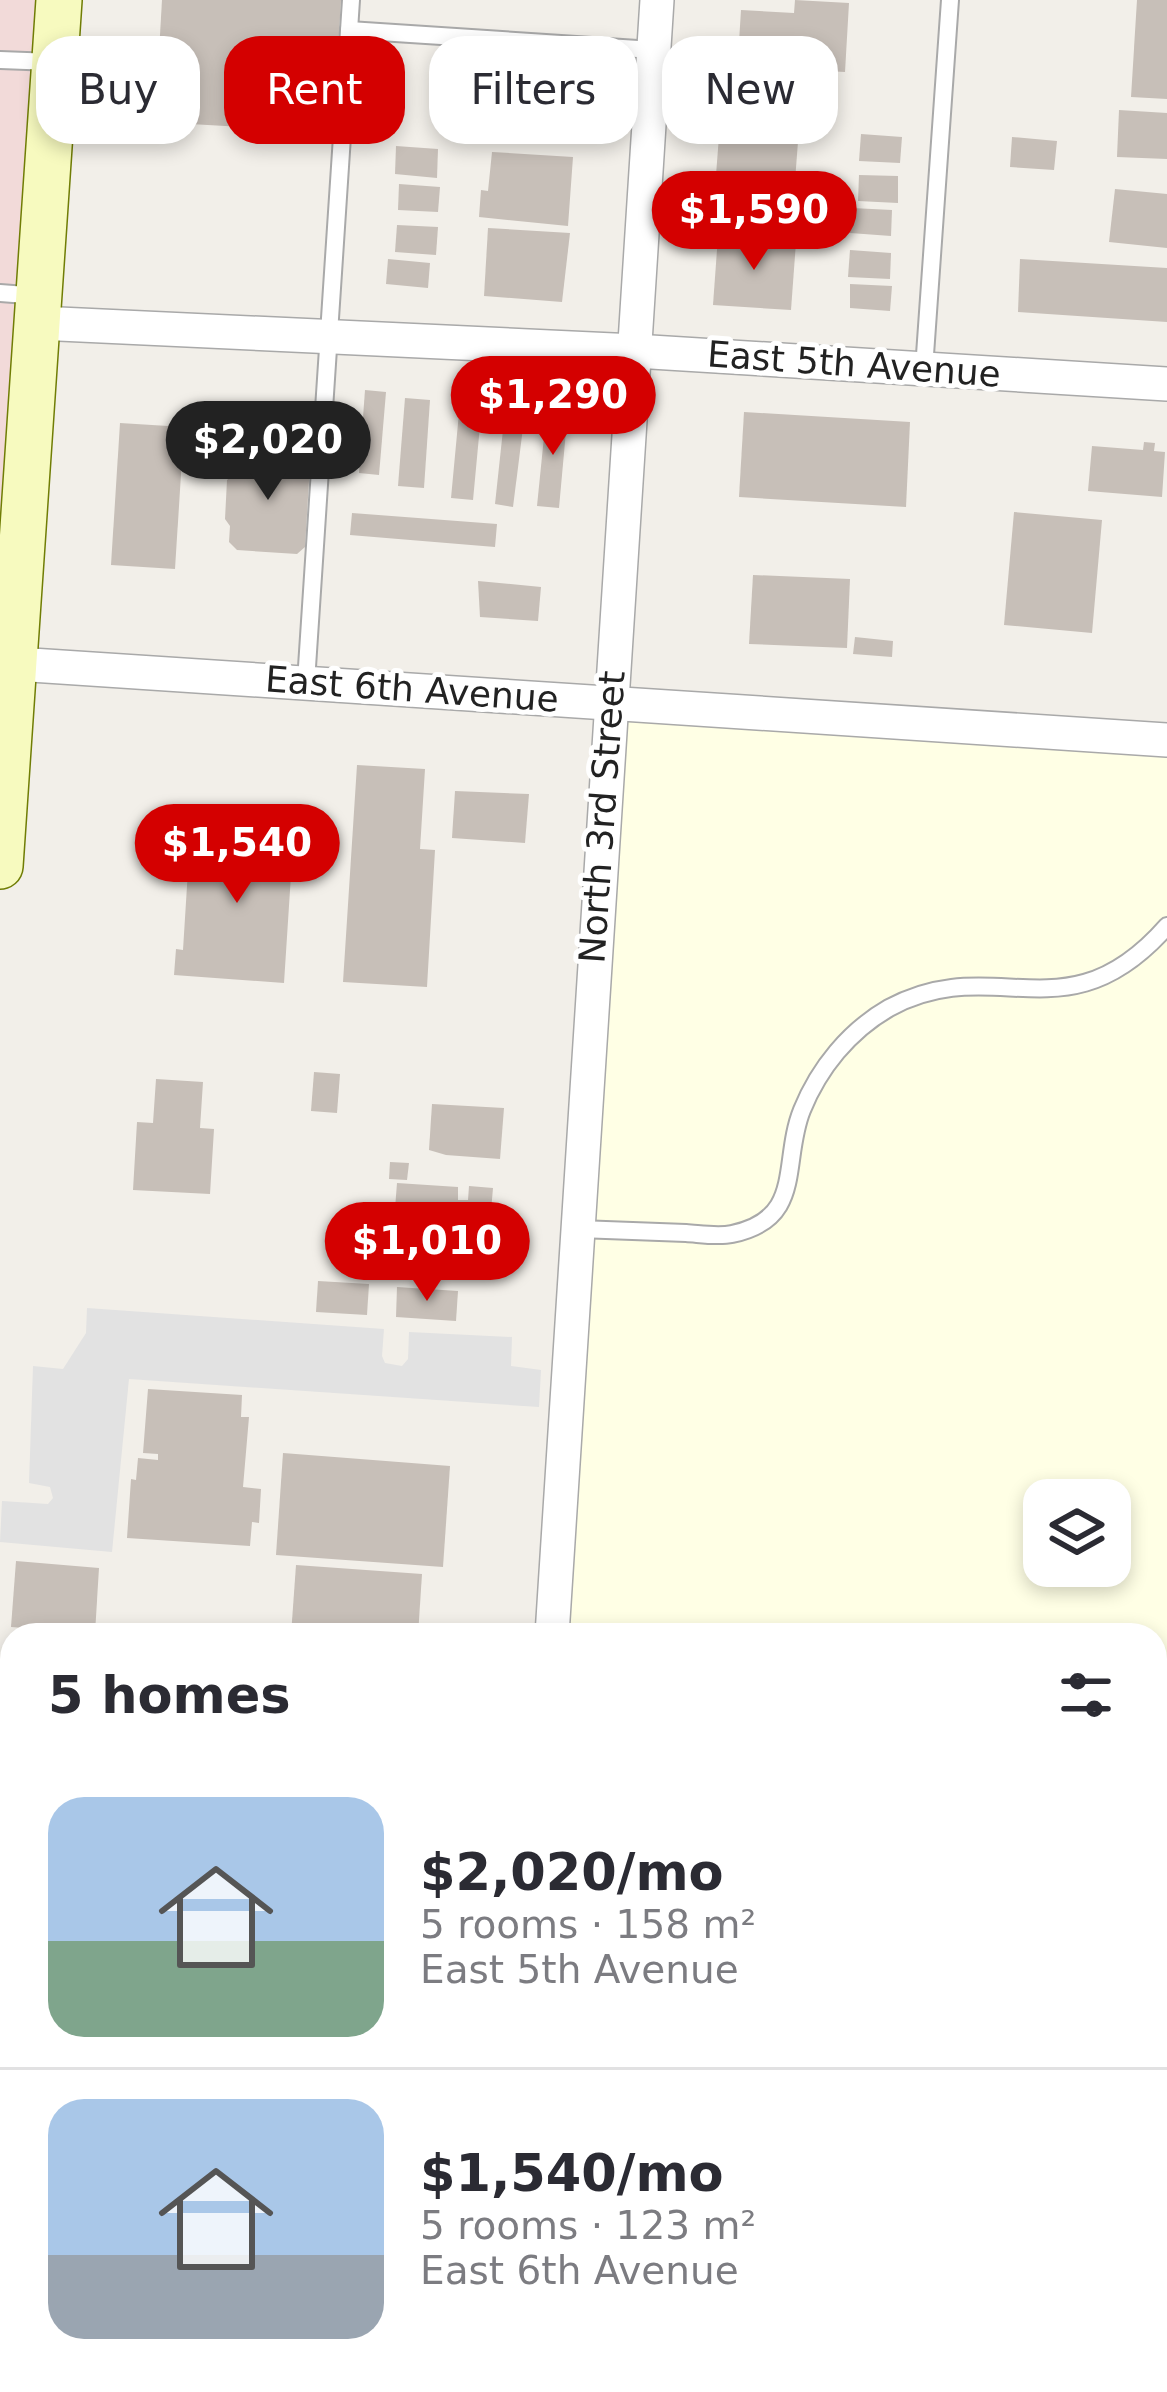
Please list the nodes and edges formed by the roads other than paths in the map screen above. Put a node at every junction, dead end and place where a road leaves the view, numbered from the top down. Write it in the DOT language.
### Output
graph roads {
  1 [pos="58,0"];
  2 [pos="351,0"];
  3 [pos="656,0"];
  4 [pos="950,0"];
  5 [pos="350,31"];
  6 [pos="56,36"];
  7 [pos="653,50"];
  8 [pos="0,60"];
  9 [pos="36,61"];
  10 [pos="45,144"];
  11 [pos="26,304"];
  12 [pos="330,337"];
  13 [pos="635,351"];
  14 [pos="924,368"];
  15 [pos="1167,384"];
  16 [pos="8,663"];
  17 [pos="306,682"];
  18 [pos="609,702"];
  19 [pos="1167,740"];
  20 [pos="0,866"];
  21 [pos="1167,926"];
  22 [pos="577,1228"];
  23 [pos="553,1623"];
  1 -- 6 [label="main road"];
  2 -- 5 [label="lane"];
  3 -- 7 [label="street, North 3rd Street"];
  4 -- 14 [label="lane"];
  5 -- 7 [label="lane"];
  5 -- 12 [label="lane"];
  7 -- 13 [label="street, North 3rd Street"];
  8 -- 9 [label="lane"];
  10 -- 11 [label="main road"];
  11 -- 12 [label="street, East 5th Avenue"];
  11 -- 16 [label="main road"];
  12 -- 13 [label="street, East 5th Avenue"];
  12 -- 17 [label="lane"];
  13 -- 14 [label="street, East 5th Avenue"];
  13 -- 18 [label="street, North 3rd Street"];
  14 -- 15 [label="street, East 5th Avenue"];
  16 -- 17 [label="street, East 6th Avenue"];
  16 -- 20 [label="main road"];
  17 -- 18 [label="street, East 6th Avenue"];
  18 -- 19 [label="street, East 6th Avenue"];
  18 -- 22 [label="street, North 3rd Street"];
  21 -- 22 [label="lane"];
  22 -- 23 [label="street, North 3rd Street"];
}
